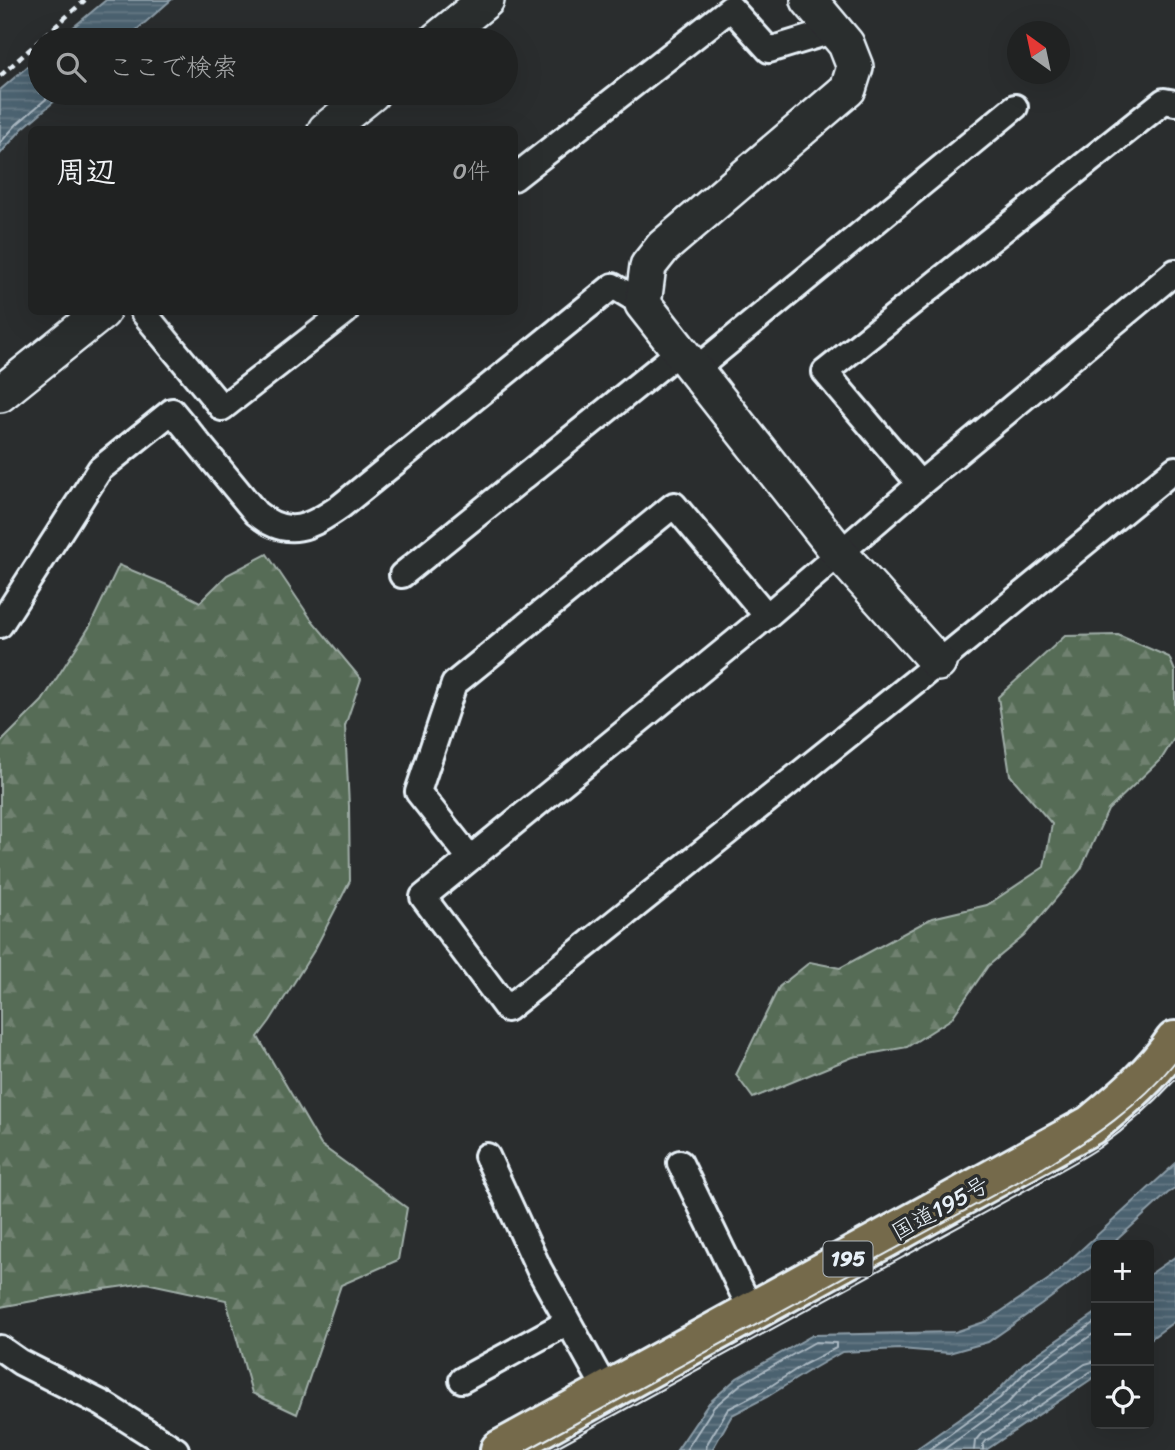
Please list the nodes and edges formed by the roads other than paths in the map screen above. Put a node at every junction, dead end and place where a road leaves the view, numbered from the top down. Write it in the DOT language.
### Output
graph roads {
  1 [pos="486,0"];
  2 [pos="809,0"];
  3 [pos="452,28"];
  4 [pos="835,30"];
  5 [pos="1175,103"];
  6 [pos="357,105"];
  7 [pos="1015,107"];
  8 [pos="331,126"];
  9 [pos="518,175"];
  10 [pos="1175,272"];
  11 [pos="643,304"];
  12 [pos="98,315"];
  13 [pos="145,315"];
  14 [pos="341,315"];
  15 [pos="687,360"];
  16 [pos="0,394"];
  17 [pos="1175,469"];
  18 [pos="920,484"];
  19 [pos="840,554"];
  20 [pos="402,575"];
  21 [pos="767,617"];
  22 [pos="0,625"];
  23 [pos="938,663"];
  24 [pos="470,858"];
  25 [pos="1172,1053"];
  26 [pos="487,1156"];
  27 [pos="680,1163"];
  28 [pos="752,1312"];
  29 [pos="568,1322"];
  30 [pos="0,1348"];
  31 [pos="462,1380"];
  32 [pos="607,1392"];
  33 [pos="176,1450"];
  34 [pos="500,1450"];
  1 -- 3 [label="street"];
  2 -- 4 [label="street"];
  4 -- 9 [label="street"];
  4 -- 11 [label="street"];
  5 -- 18 [label="street"];
  6 -- 8 [label="street"];
  7 -- 15 [label="street"];
  10 -- 18 [label="street"];
  11 -- 15 [label="street"];
  11 -- 22 [label="street"];
  12 -- 16 [label="street"];
  13 -- 14 [label="street"];
  15 -- 19 [label="street"];
  15 -- 20 [label="street"];
  17 -- 23 [label="street"];
  18 -- 19 [label="street"];
  19 -- 21 [label="street"];
  19 -- 23 [label="street"];
  21 -- 24 [label="street"];
  21 -- 24 [label="street"];
  23 -- 24 [label="street"];
  25 -- 28 [label="highway, 国道195号 / 195"];
  26 -- 29 [label="street"];
  27 -- 28 [label="street"];
  28 -- 32 [label="highway, 国道195号 / 195"];
  29 -- 31 [label="street"];
  29 -- 32 [label="street"];
  30 -- 33 [label="street"];
  32 -- 34 [label="highway, 国道195号 / 195"];
}
